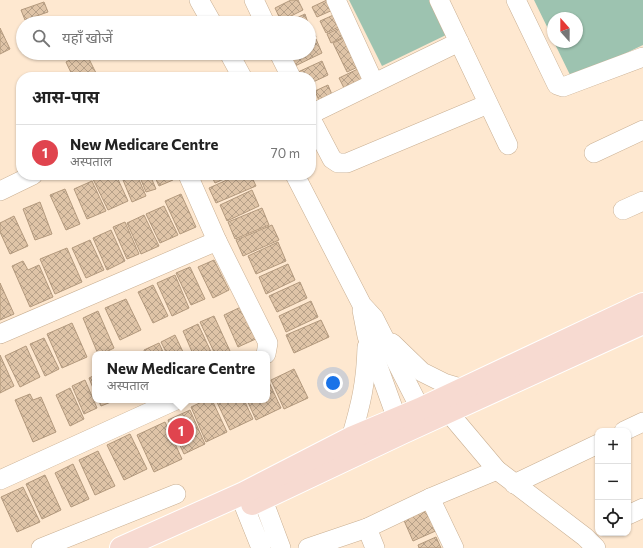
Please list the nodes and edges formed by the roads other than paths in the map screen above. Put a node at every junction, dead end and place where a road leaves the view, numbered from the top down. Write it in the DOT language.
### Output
graph roads {
  1 [pos="200,0"];
  2 [pos="254,0"];
  3 [pos="336,0"];
  4 [pos="439,0"];
  5 [pos="516,0"];
  6 [pos="208,16"];
  7 [pos="262,16"];
  8 [pos="459,42"];
  9 [pos="643,57"];
  10 [pos="233,60"];
  11 [pos="282,60"];
  12 [pos="239,72"];
  13 [pos="288,72"];
  14 [pos="374,83"];
  15 [pos="488,104"];
  16 [pos="316,112"];
  17 [pos="316,129"];
  18 [pos="643,130"];
  19 [pos="508,145"];
  20 [pos="594,153"];
  21 [pos="23,180"];
  22 [pos="190,180"];
  23 [pos="298,180"];
  24 [pos="0,192"];
  25 [pos="643,201"];
  26 [pos="623,210"];
  27 [pos="217,241"];
  28 [pos="643,304"];
  29 [pos="643,323"];
  30 [pos="0,334"];
  31 [pos="374,334"];
  32 [pos="267,351"];
  33 [pos="464,389"];
  34 [pos="169,403"];
  35 [pos="448,413"];
  36 [pos="424,416"];
  37 [pos="643,422"];
  38 [pos="399,426"];
  39 [pos="630,428"];
  40 [pos="351,438"];
  41 [pos="595,445"];
  42 [pos="497,470"];
  43 [pos="0,480"];
  44 [pos="514,484"];
  45 [pos="176,494"];
  46 [pos="430,498"];
  47 [pos="252,499"];
  48 [pos="643,508"];
  49 [pos="631,514"];
  50 [pos="367,528"];
  51 [pos="593,538"];
  52 [pos="41,548"];
  53 [pos="121,548"];
  54 [pos="158,548"];
  55 [pos="261,548"];
  56 [pos="281,548"];
  57 [pos="308,548"];
  58 [pos="375,548"];
  59 [pos="454,548"];
  1 -- 6 [label="street"];
  2 -- 7 [label="street"];
  3 -- 14 [label="street"];
  4 -- 8 [label="street"];
  5 -- 9 [label="street"];
  8 -- 14 [label="street"];
  8 -- 15 [label="street"];
  10 -- 12 [label="street"];
  11 -- 13 [label="street"];
  14 -- 16 [label="street"];
  15 -- 17 [label="street"];
  15 -- 19 [label="street"];
  18 -- 20 [label="street"];
  21 -- 24 [label="street"];
  22 -- 27 [label="street"];
  23 -- 31 [label="street"];
  25 -- 26 [label="street"];
  27 -- 30 [label="street"];
  27 -- 32 [label="street"];
  28 -- 33 [label="main road"];
  29 -- 35 [label="main road"];
  31 -- 33 [label="street"];
  31 -- 36 [label="street"];
  31 -- 38 [label="street"];
  31 -- 40 [label="street"];
  33 -- 36 [label="main road"];
  34 -- 43 [label="street"];
  35 -- 36 [label="main road"];
  35 -- 42 [label="street"];
  36 -- 38 [label="main road"];
  37 -- 39 [label="street"];
  38 -- 40 [label="main road"];
  38 -- 47 [label="main road"];
  40 -- 47 [label="main road"];
  41 -- 44 [label="street"];
  42 -- 44 [label="street"];
  42 -- 46 [label="street"];
  44 -- 51 [label="street"];
  45 -- 52 [label="street"];
  46 -- 50 [label="street"];
  46 -- 59 [label="street"];
  47 -- 53 [label="main road"];
  47 -- 54 [label="main road"];
  47 -- 55 [label="street"];
  47 -- 56 [label="street"];
  48 -- 49 [label="street"];
  50 -- 57 [label="street"];
  50 -- 58 [label="street"];
}
